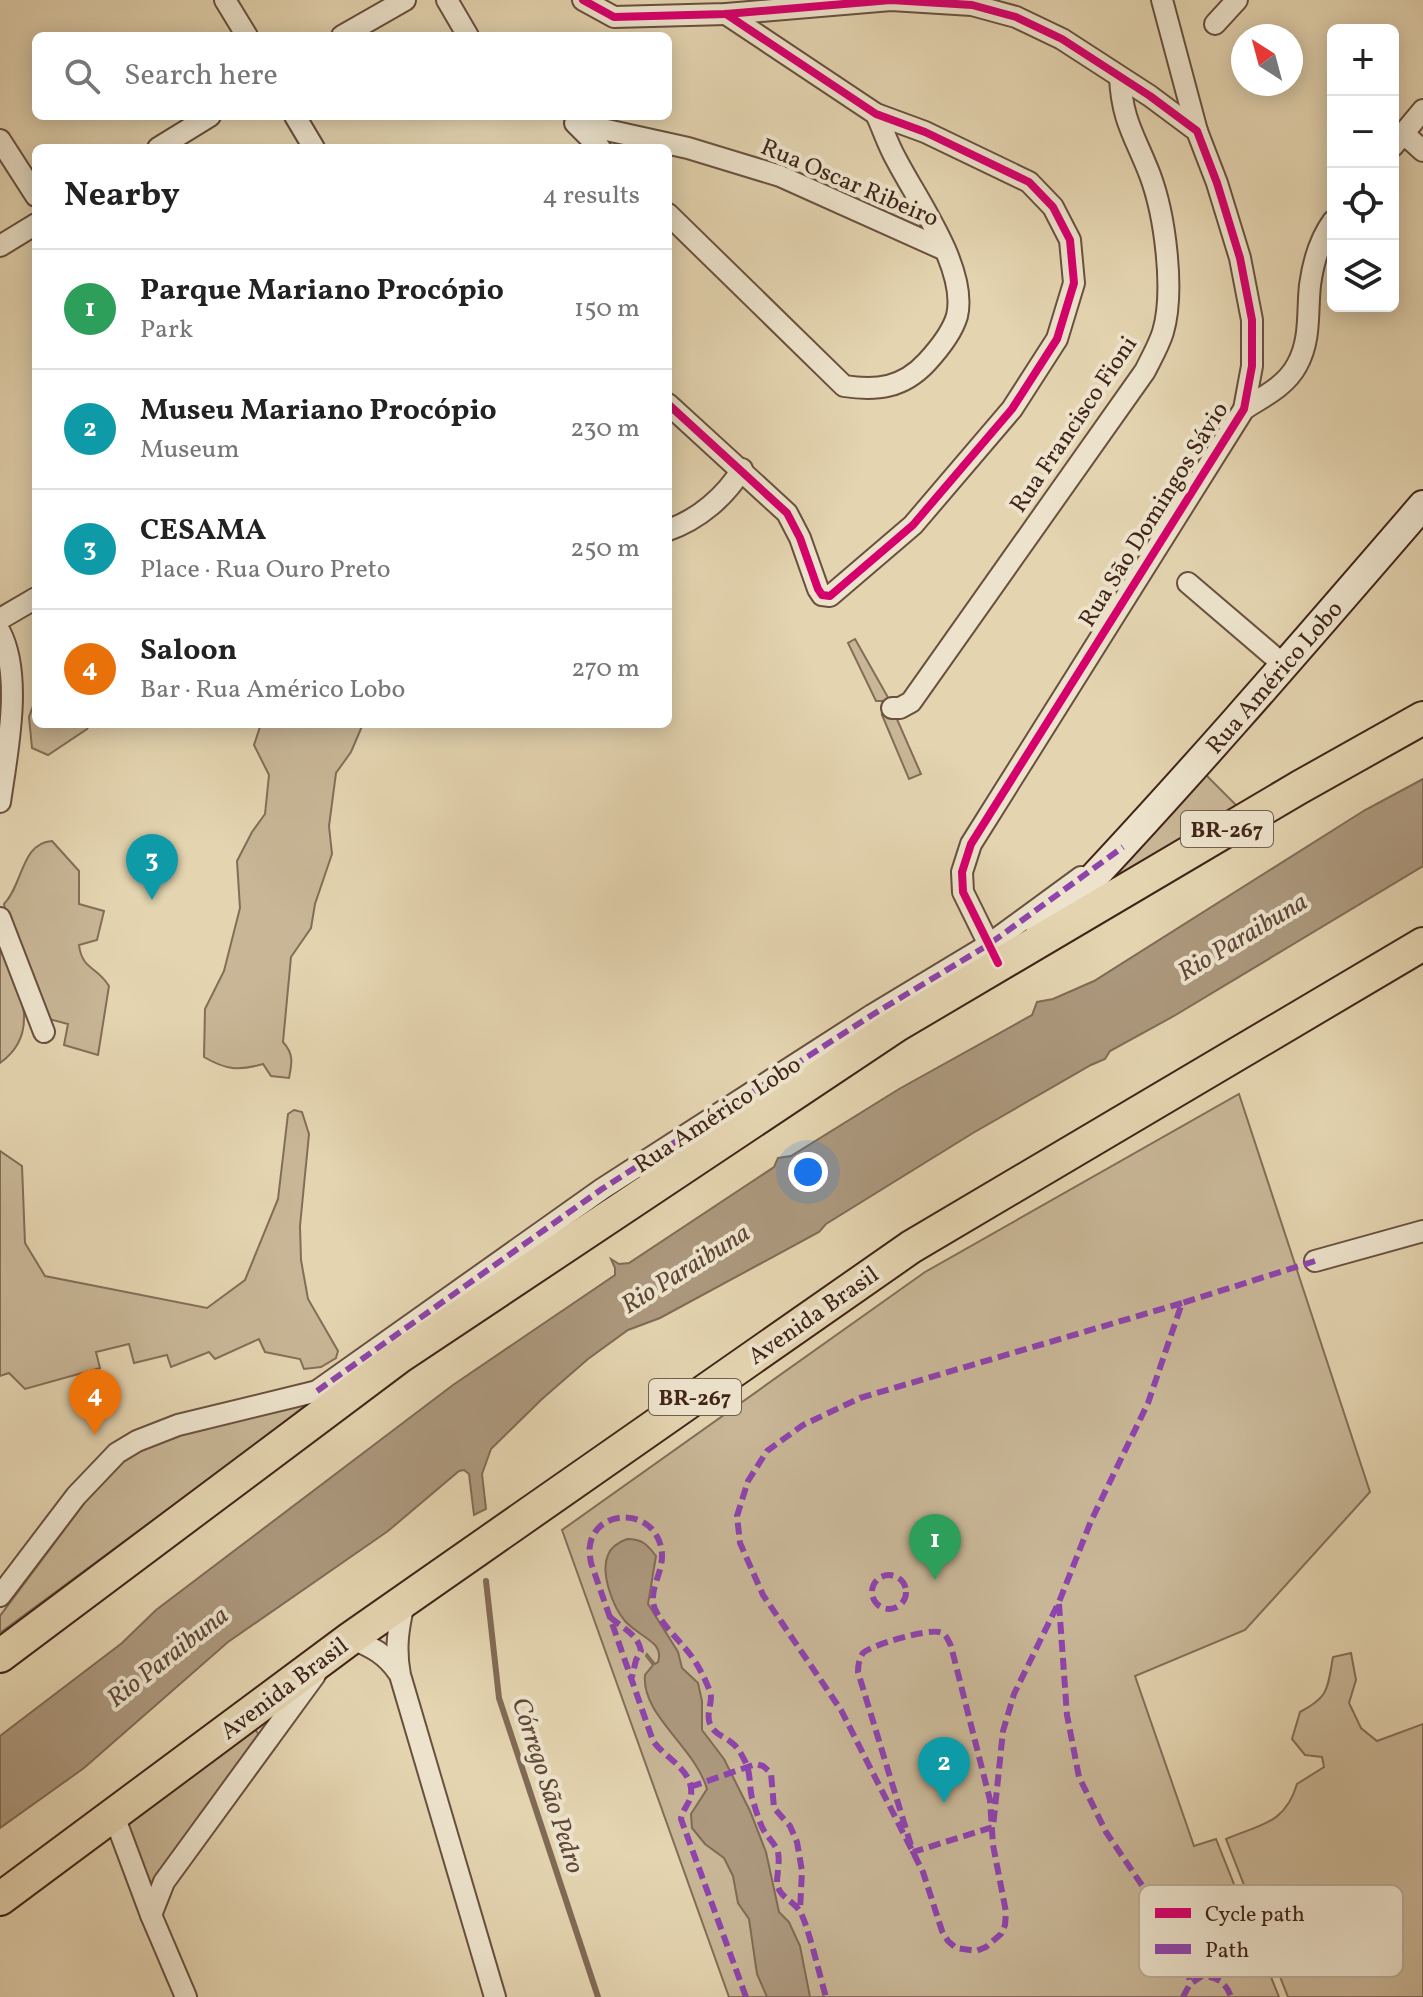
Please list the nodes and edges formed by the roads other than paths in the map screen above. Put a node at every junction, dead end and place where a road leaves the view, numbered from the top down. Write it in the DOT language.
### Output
graph roads {
  1 [pos="225,0"];
  2 [pos="405,0"];
  3 [pos="447,0"];
  4 [pos="583,0"];
  5 [pos="891,0"];
  6 [pos="1162,0"];
  7 [pos="1237,0"];
  8 [pos="726,14"];
  9 [pos="1215,24"];
  10 [pos="245,32"];
  11 [pos="349,32"];
  12 [pos="466,32"];
  13 [pos="1120,77"];
  14 [pos="1423,110"];
  15 [pos="876,114"];
  16 [pos="204,120"];
  17 [pos="297,120"];
  18 [pos="567,120"];
  19 [pos="1197,131"];
  20 [pos="1399,139"];
  21 [pos="0,140"];
  22 [pos="1399,140"];
  23 [pos="164,144"];
  24 [pos="312,144"];
  25 [pos="595,144"];
  26 [pos="671,144"];
  27 [pos="672,144"];
  28 [pos="1423,151"];
  29 [pos="32,190"];
  30 [pos="672,218"];
  31 [pos="32,226"];
  32 [pos="1327,233"];
  33 [pos="0,246"];
  34 [pos="945,250"];
  35 [pos="672,408"];
  36 [pos="1244,409"];
  37 [pos="742,469"];
  38 [pos="1423,505"];
  39 [pos="672,528"];
  40 [pos="1188,583"];
  41 [pos="32,600"];
  42 [pos="0,619"];
  43 [pos="0,632"];
  44 [pos="1285,666"];
  45 [pos="892,708"];
  46 [pos="1423,718"];
  47 [pos="0,802"];
  48 [pos="1123,847"];
  49 [pos="0,918"];
  50 [pos="1032,943"];
  51 [pos="1423,944"];
  52 [pos="993,954"];
  53 [pos="44,1032"];
  54 [pos="1423,1231"];
  55 [pos="1315,1261"];
  56 [pos="365,1381"];
  57 [pos="317,1391"];
  58 [pos="0,1596"];
  59 [pos="404,1603"];
  60 [pos="342,1644"];
  61 [pos="0,1656"];
  62 [pos="400,1675"];
  63 [pos="114,1816"];
  64 [pos="0,1899"];
  65 [pos="151,1915"];
  66 [pos="186,1997"];
  67 [pos="495,1997"];
  1 -- 10 [label="street"];
  2 -- 11 [label="street"];
  3 -- 12 [label="street"];
  4 -- 8 [label="street"];
  5 -- 8 [label="street"];
  5 -- 13 [label="street"];
  6 -- 19 [label="street, Rua São Domingos Sávio"];
  7 -- 9 [label="street"];
  8 -- 15 [label="street"];
  13 -- 19 [label="street"];
  13 -- 45 [label="street, Rua Francisco Fioni"];
  14 -- 20 [label="street"];
  15 -- 34 [label="street, Rua Oscar Ribeiro"];
  15 -- 37 [label="street"];
  16 -- 23 [label="street"];
  17 -- 24 [label="street"];
  18 -- 25 [label="street, Rua Oscar Ribeiro"];
  18 -- 26 [label="street, Rua Oscar Ribeiro"];
  19 -- 36 [label="street, Rua São Domingos Sávio"];
  21 -- 29 [label="street"];
  22 -- 28 [label="street"];
  27 -- 34 [label="street, Rua Oscar Ribeiro"];
  30 -- 34 [label="street"];
  31 -- 33 [label="street"];
  32 -- 36 [label="street"];
  35 -- 37 [label="street"];
  36 -- 52 [label="street, Rua São Domingos Sávio"];
  37 -- 39 [label="street"];
  38 -- 44 [label="main road, Rua Américo Lobo"];
  40 -- 44 [label="street"];
  41 -- 42 [label="street"];
  43 -- 47 [label="street"];
  44 -- 48 [label="main road, Rua Américo Lobo"];
  46 -- 50 [label="highway, BR-267"];
  48 -- 50 [label="main road, Rua Américo Lobo"];
  48 -- 52 [label="street, Rua Américo Lobo"];
  49 -- 53 [label="street"];
  50 -- 52 [label="highway, BR-267"];
  51 -- 59 [label="highway, Avenida Brasil / BR-267"];
  52 -- 56 [label="highway, BR-267"];
  52 -- 57 [label="street, Rua Américo Lobo"];
  54 -- 55 [label="street"];
  56 -- 57 [label="street, Rua Américo Lobo"];
  56 -- 61 [label="highway, BR-267"];
  57 -- 58 [label="street, Rua Américo Lobo"];
  59 -- 60 [label="highway, Avenida Brasil / BR-267"];
  59 -- 62 [label="street"];
  60 -- 62 [label="street"];
  60 -- 63 [label="highway, Avenida Brasil / BR-267"];
  60 -- 65 [label="street"];
  62 -- 67 [label="street"];
  63 -- 64 [label="highway, Avenida Brasil / BR-267"];
  63 -- 65 [label="street"];
  65 -- 66 [label="street"];
}
